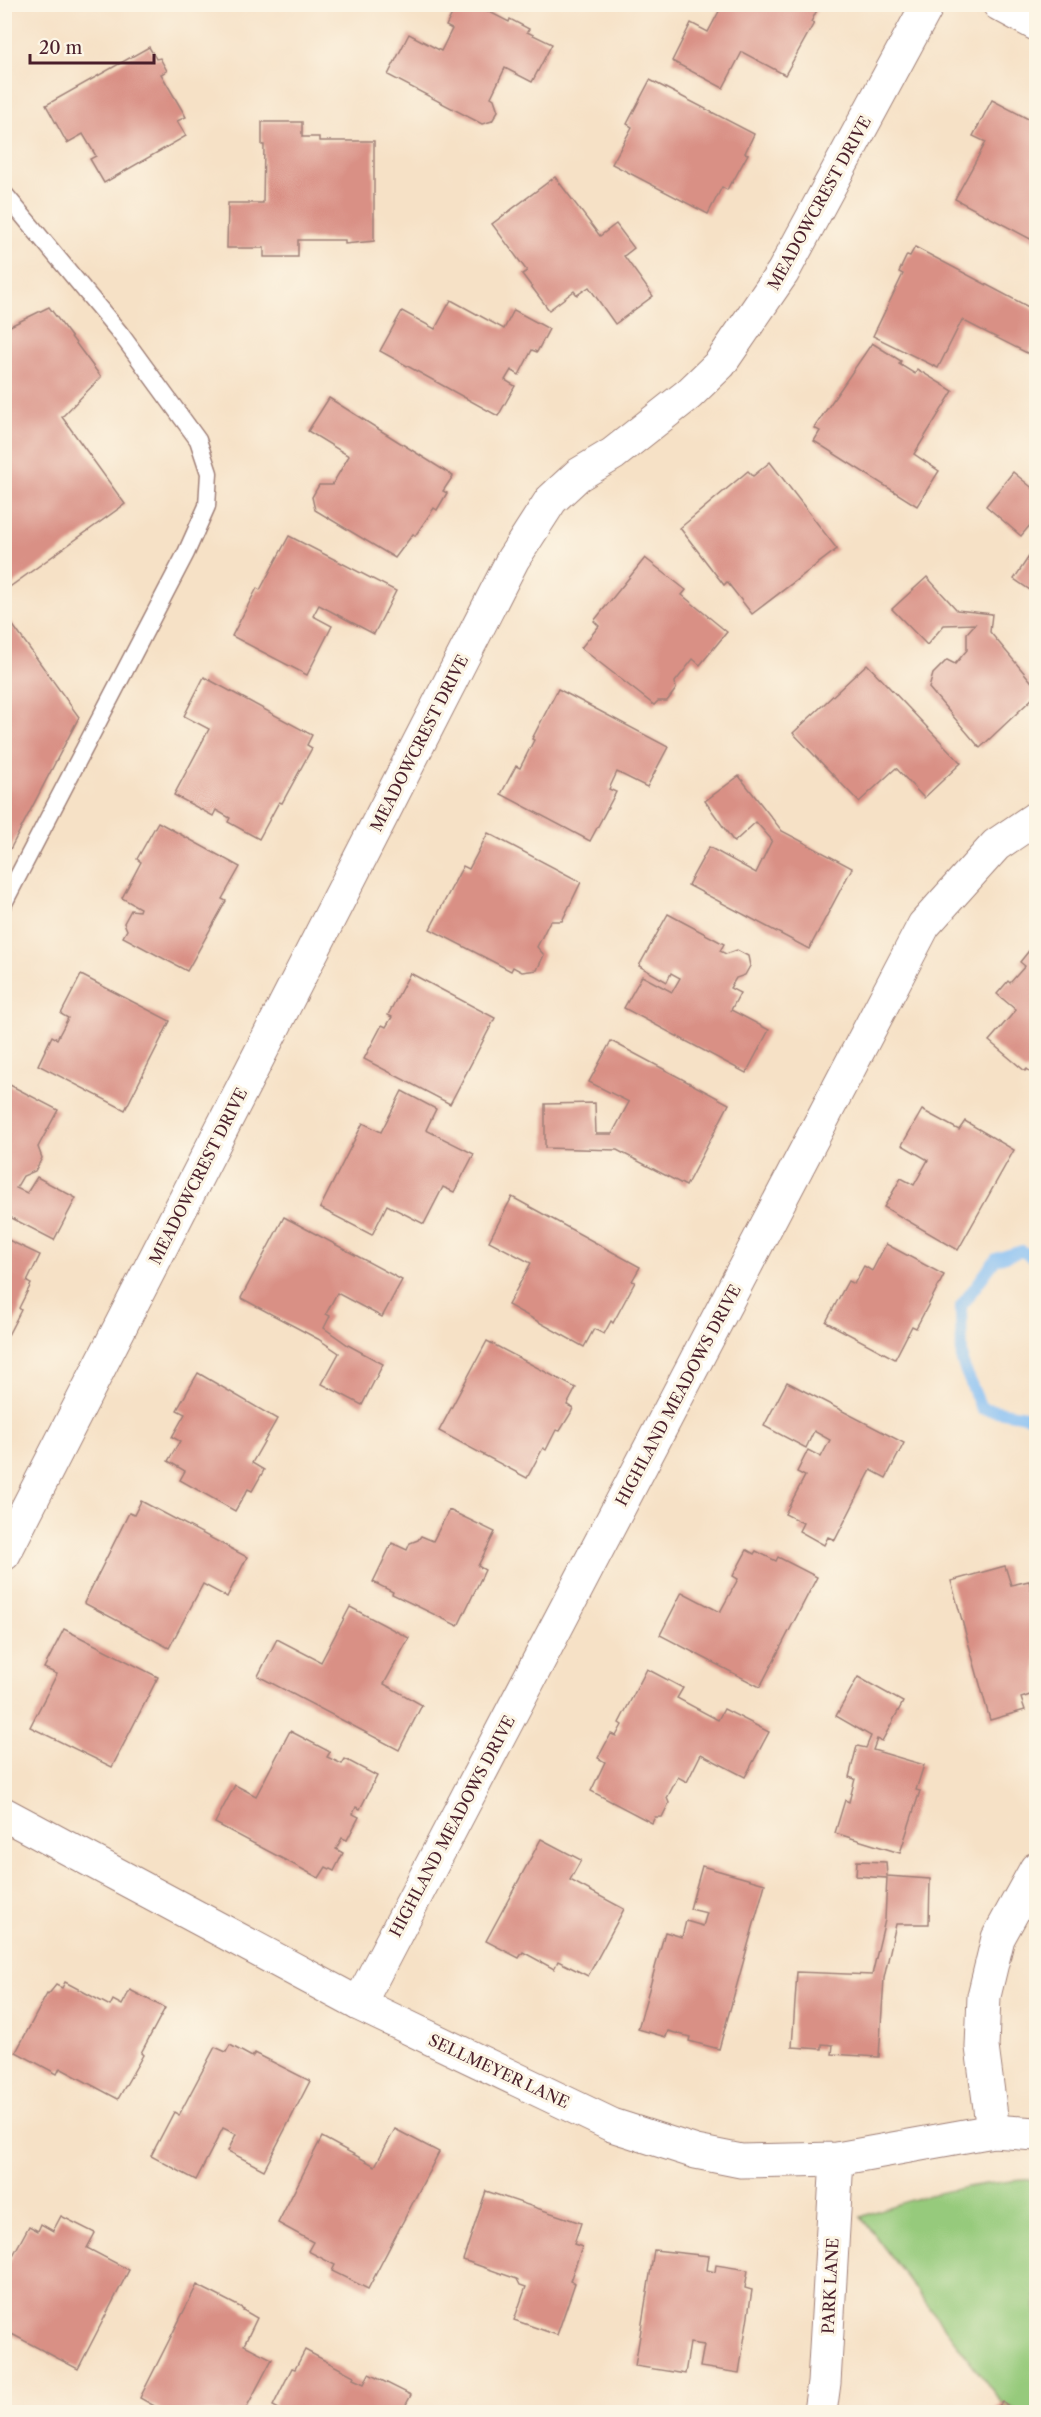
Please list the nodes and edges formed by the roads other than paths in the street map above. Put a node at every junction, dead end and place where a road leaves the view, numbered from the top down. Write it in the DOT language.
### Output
graph roads {
  1 [pos="928,4"];
  2 [pos="999,4"];
  3 [pos="1036,24"];
  4 [pos="4,193"];
  5 [pos="1036,818"];
  6 [pos="4,903"];
  7 [pos="4,1554"];
  8 [pos="4,1814"];
  9 [pos="1036,1869"];
  10 [pos="359,2004"];
  11 [pos="993,2132"];
  12 [pos="1036,2134"];
  13 [pos="837,2159"];
  14 [pos="820,2412"];
  1 -- 7 [label="street, MEADOWCREST DRIVE"];
  2 -- 3 [label="street"];
  4 -- 6 [label="lane"];
  5 -- 10 [label="street, HIGHLAND MEADOWS DRIVE"];
  8 -- 10 [label="street, SELLMEYER LANE"];
  9 -- 11 [label="street"];
  10 -- 13 [label="street, SELLMEYER LANE"];
  11 -- 12 [label="street, SELLMEYER LANE"];
  11 -- 13 [label="street, SELLMEYER LANE"];
  13 -- 14 [label="street, PARK LANE"];
}
